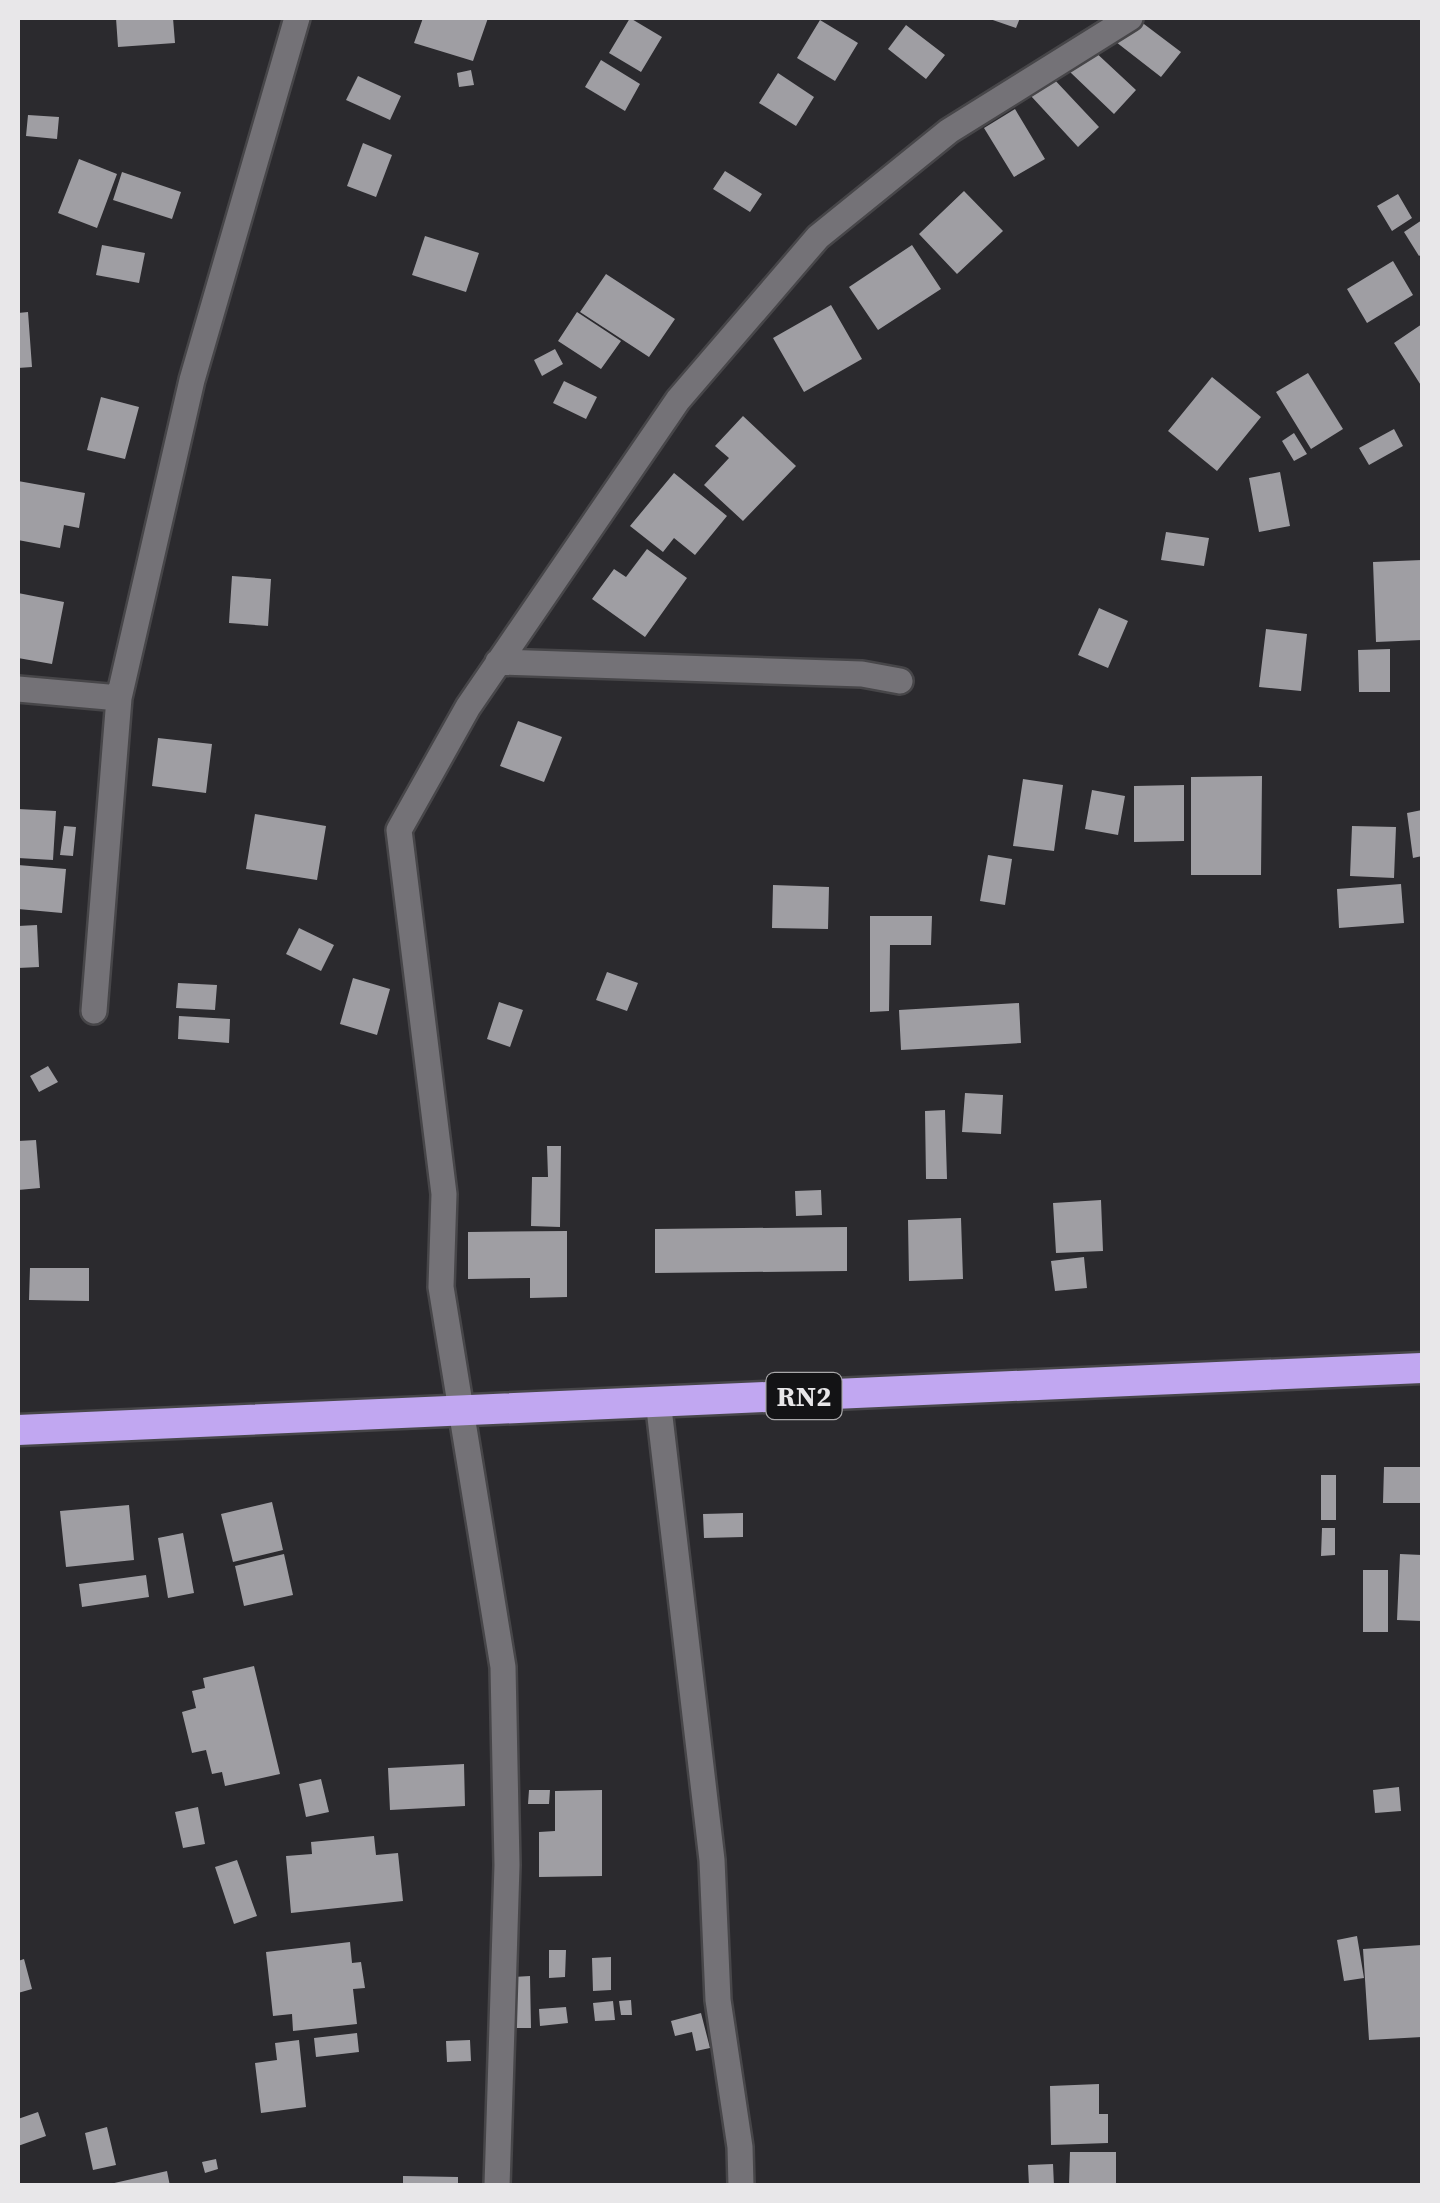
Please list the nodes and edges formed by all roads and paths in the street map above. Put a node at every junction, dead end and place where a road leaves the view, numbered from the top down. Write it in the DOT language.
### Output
graph roads {
  1 [pos="297,18"];
  2 [pos="1130,18"];
  3 [pos="498,662"];
  4 [pos="900,681"];
  5 [pos="18,689"];
  6 [pos="119,698"];
  7 [pos="94,1011"];
  8 [pos="1422,1368"];
  9 [pos="658,1400"];
  10 [pos="460,1412"];
  11 [pos="18,1430"];
  12 [pos="498,2186"];
  13 [pos="741,2186"];
  1 -- 6 [label="street"];
  2 -- 3 [label="street"];
  3 -- 4 [label="street"];
  3 -- 10 [label="street"];
  5 -- 6 [label="street"];
  6 -- 7 [label="street"];
  8 -- 9 [label="highway, RN2"];
  9 -- 10 [label="highway, RN2"];
  9 -- 13 [label="street"];
  10 -- 11 [label="highway, RN2"];
  10 -- 12 [label="street"];
}
